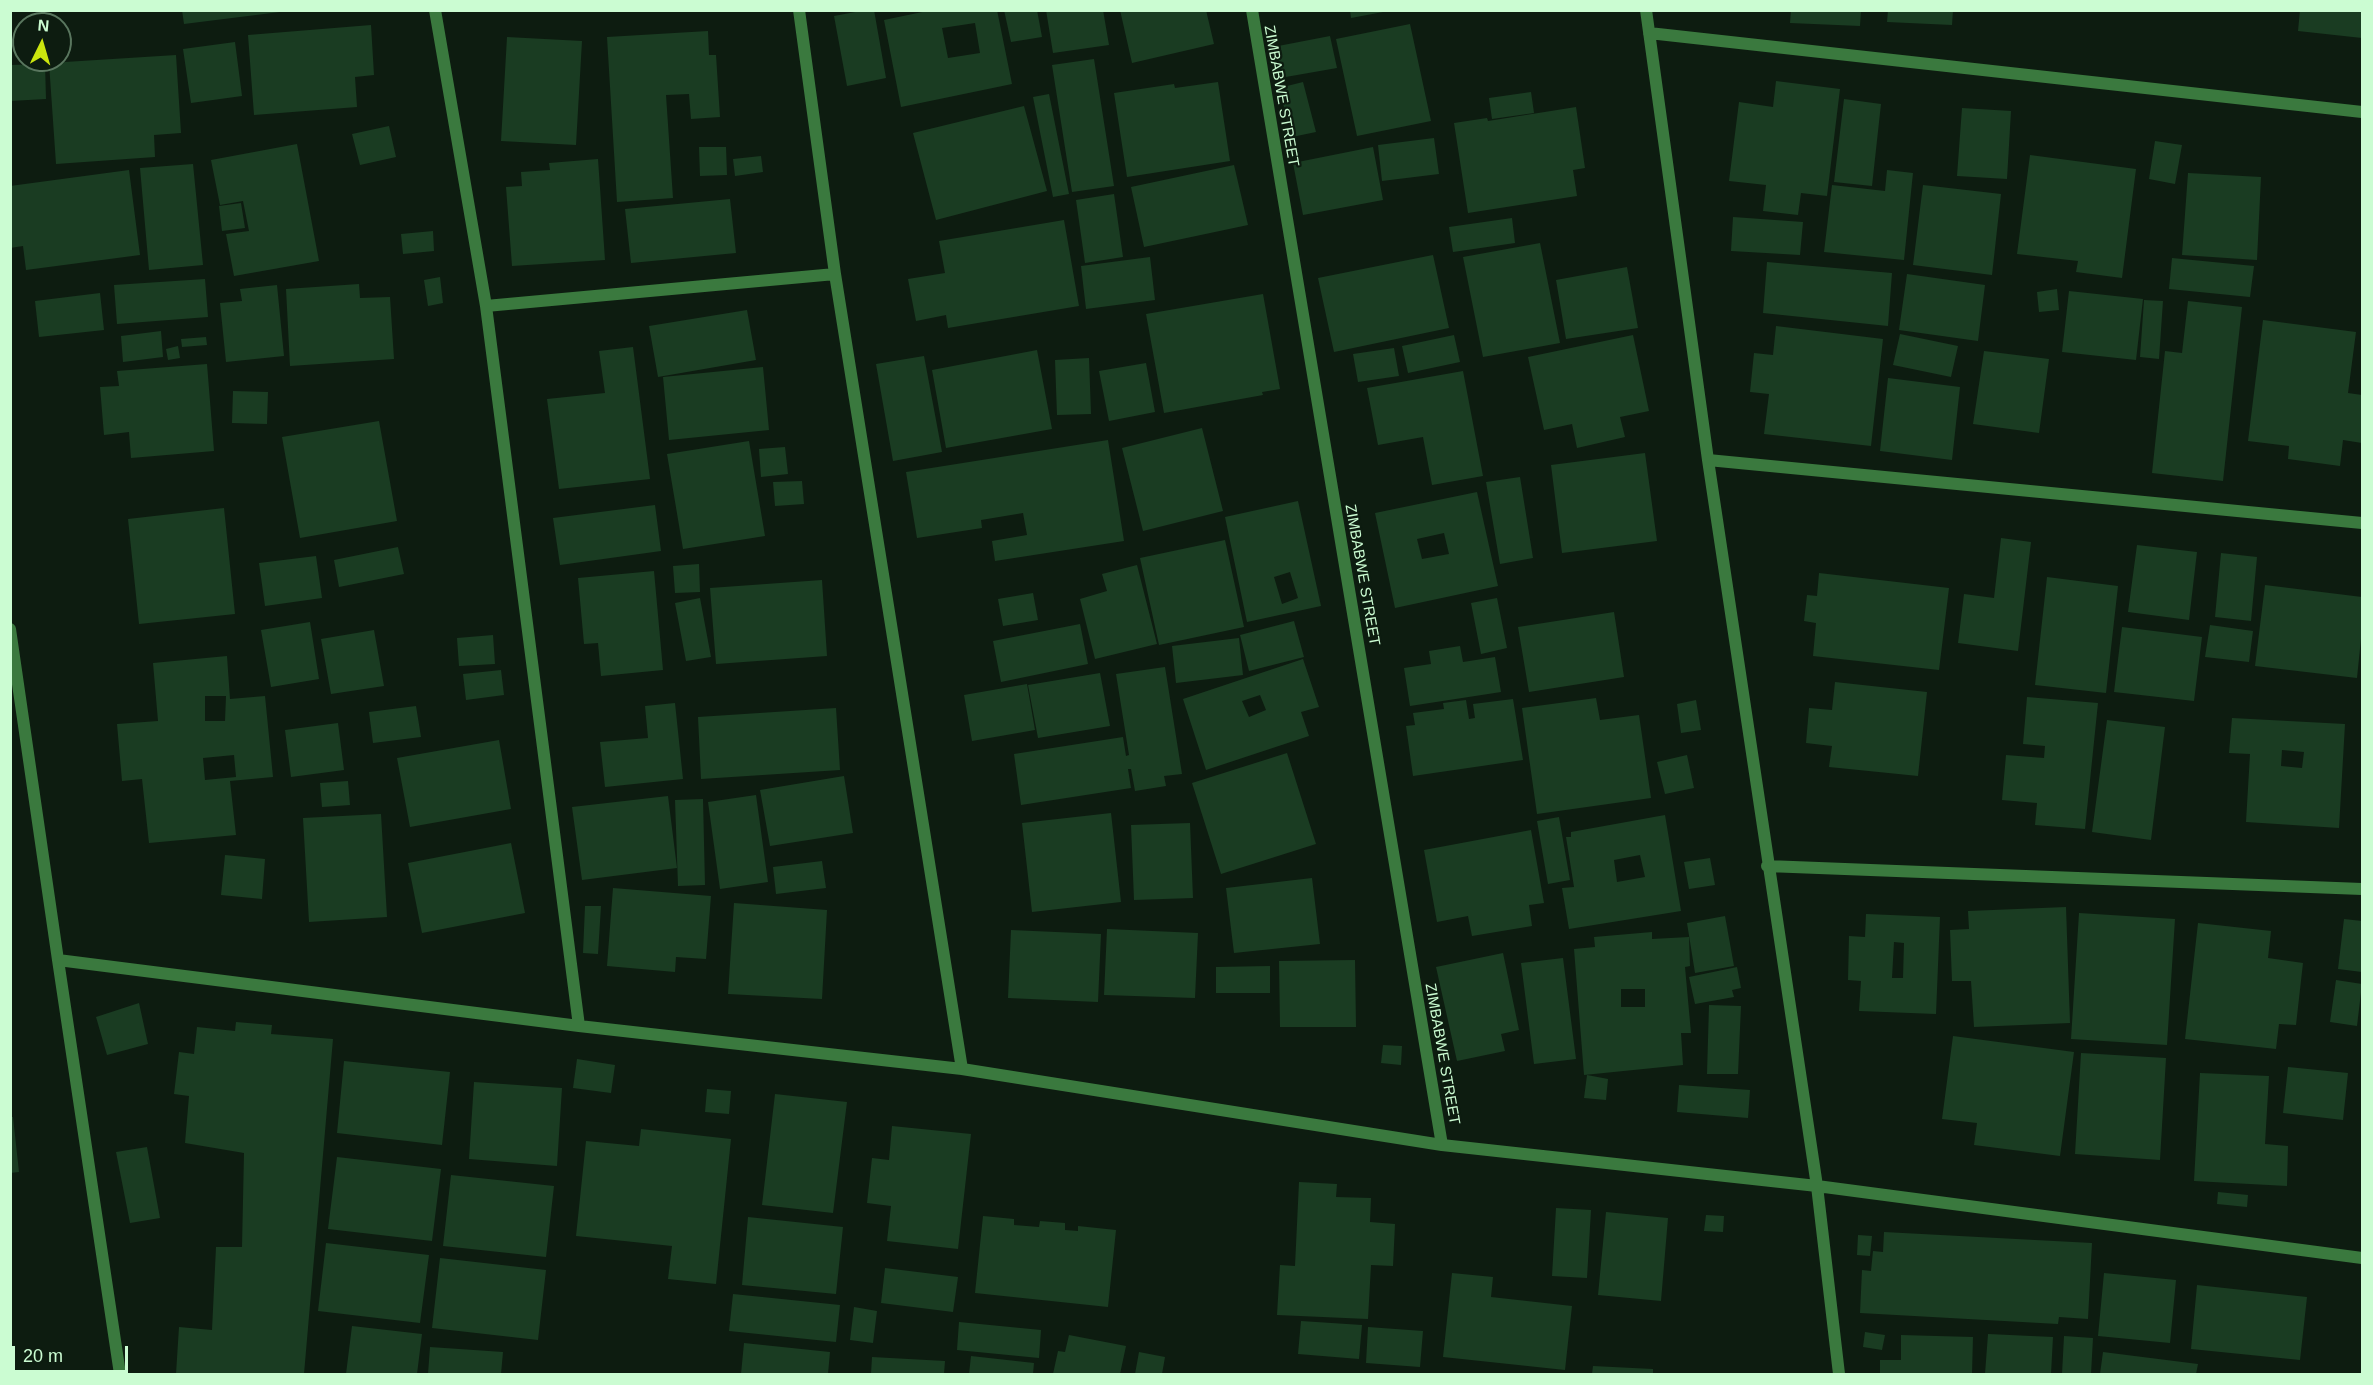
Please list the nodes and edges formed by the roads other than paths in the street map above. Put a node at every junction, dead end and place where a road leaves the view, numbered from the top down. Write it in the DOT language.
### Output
graph roads {
  1 [pos="435,10"];
  2 [pos="799,10"];
  3 [pos="1252,10"];
  4 [pos="1646,10"];
  5 [pos="1649,33"];
  6 [pos="2362,112"];
  7 [pos="835,274"];
  8 [pos="486,306"];
  9 [pos="1708,460"];
  10 [pos="2362,523"];
  11 [pos="10,629"];
  12 [pos="1767,866"];
  13 [pos="2362,889"];
  14 [pos="58,960"];
  15 [pos="579,1026"];
  16 [pos="962,1069"];
  17 [pos="1442,1145"];
  18 [pos="1817,1186"];
  19 [pos="2362,1258"];
  20 [pos="120,1374"];
  21 [pos="1839,1374"];
  1 -- 8 [label="street"];
  2 -- 7 [label="street"];
  3 -- 17 [label="street, ZIMBABWE STREET"];
  4 -- 5 [label="street"];
  5 -- 6 [label="street"];
  5 -- 9 [label="street"];
  7 -- 8 [label="street"];
  7 -- 16 [label="street"];
  8 -- 15 [label="street"];
  9 -- 10 [label="street"];
  9 -- 12 [label="street"];
  11 -- 14 [label="street"];
  12 -- 13 [label="street"];
  12 -- 18 [label="street"];
  14 -- 15 [label="street"];
  14 -- 20 [label="street"];
  15 -- 16 [label="street"];
  16 -- 17 [label="street"];
  17 -- 18 [label="street"];
  18 -- 19 [label="street"];
  18 -- 21 [label="street"];
}
